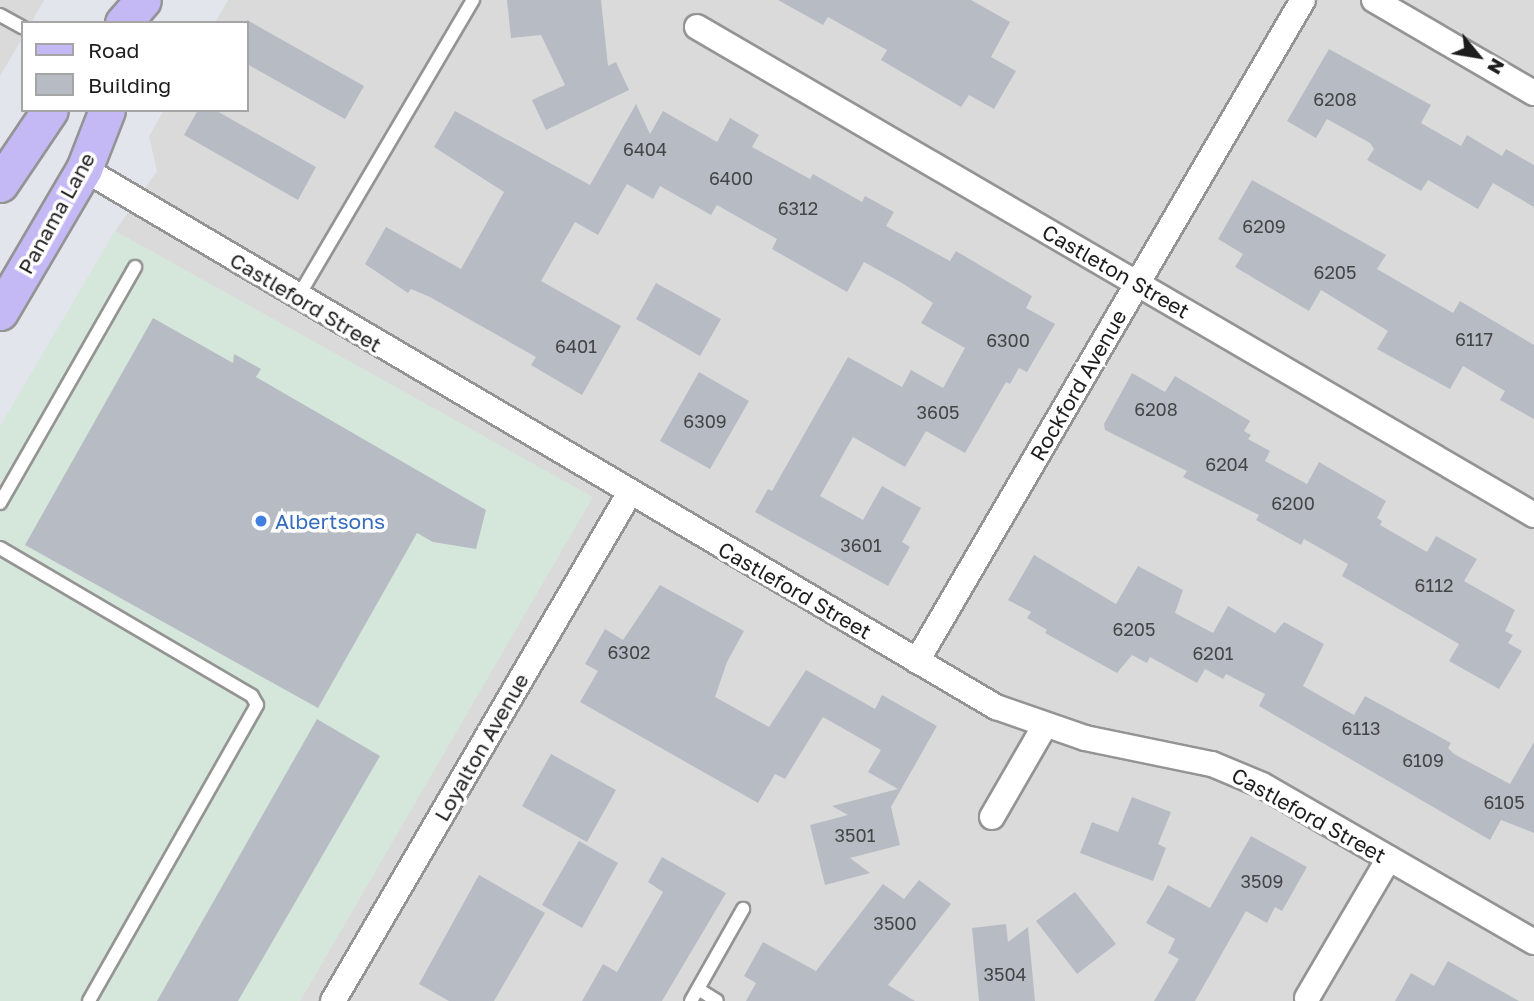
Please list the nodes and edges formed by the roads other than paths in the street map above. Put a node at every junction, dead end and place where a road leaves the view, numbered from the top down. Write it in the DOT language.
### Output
graph roads {
  1 [pos="473,0"];
  2 [pos="1303,0"];
  3 [pos="1374,0"];
  4 [pos="2,19"];
  5 [pos="697,27"];
  6 [pos="21,28"];
  7 [pos="1534,93"];
  8 [pos="49,112"];
  9 [pos="84,112"];
  10 [pos="106,112"];
  11 [pos="84,169"];
  12 [pos="0,184"];
  13 [pos="135,267"];
  14 [pos="1137,284"];
  15 [pos="298,297"];
  16 [pos="0,312"];
  17 [pos="629,494"];
  18 [pos="0,503"];
  19 [pos="1534,516"];
  20 [pos="0,548"];
  21 [pos="917,661"];
  22 [pos="1044,727"];
  23 [pos="992,817"];
  24 [pos="1389,858"];
  25 [pos="743,909"];
  26 [pos="1534,942"];
  27 [pos="694,995"];
  28 [pos="1307,998"];
  29 [pos="89,1001"];
  30 [pos="333,1001"];
  31 [pos="717,1001"];
  1 -- 15 [label="lane"];
  2 -- 14 [label="street, Rockford Avenue"];
  3 -- 7 [label="street"];
  4 -- 6 [label="lane"];
  5 -- 14 [label="street, Castleton Street"];
  8 -- 12 [label="main road"];
  9 -- 11 [label="main road"];
  10 -- 11 [label="main road, Panama Lane"];
  11 -- 15 [label="street, Castleford Street"];
  11 -- 16 [label="main road, Panama Lane"];
  13 -- 18 [label="lane"];
  14 -- 19 [label="street, Castleton Street"];
  14 -- 21 [label="street, Rockford Avenue"];
  15 -- 17 [label="street, Castleford Street"];
  17 -- 21 [label="street, Castleford Street"];
  17 -- 30 [label="street, Loyalton Avenue"];
  20 -- 29 [label="lane"];
  21 -- 22 [label="street, Castleford Street"];
  22 -- 23 [label="street"];
  22 -- 24 [label="street, Castleford Street"];
  24 -- 26 [label="street, Castleford Street"];
  24 -- 28 [label="street"];
  25 -- 27 [label="lane"];
  27 -- 31 [label="lane"];
}
